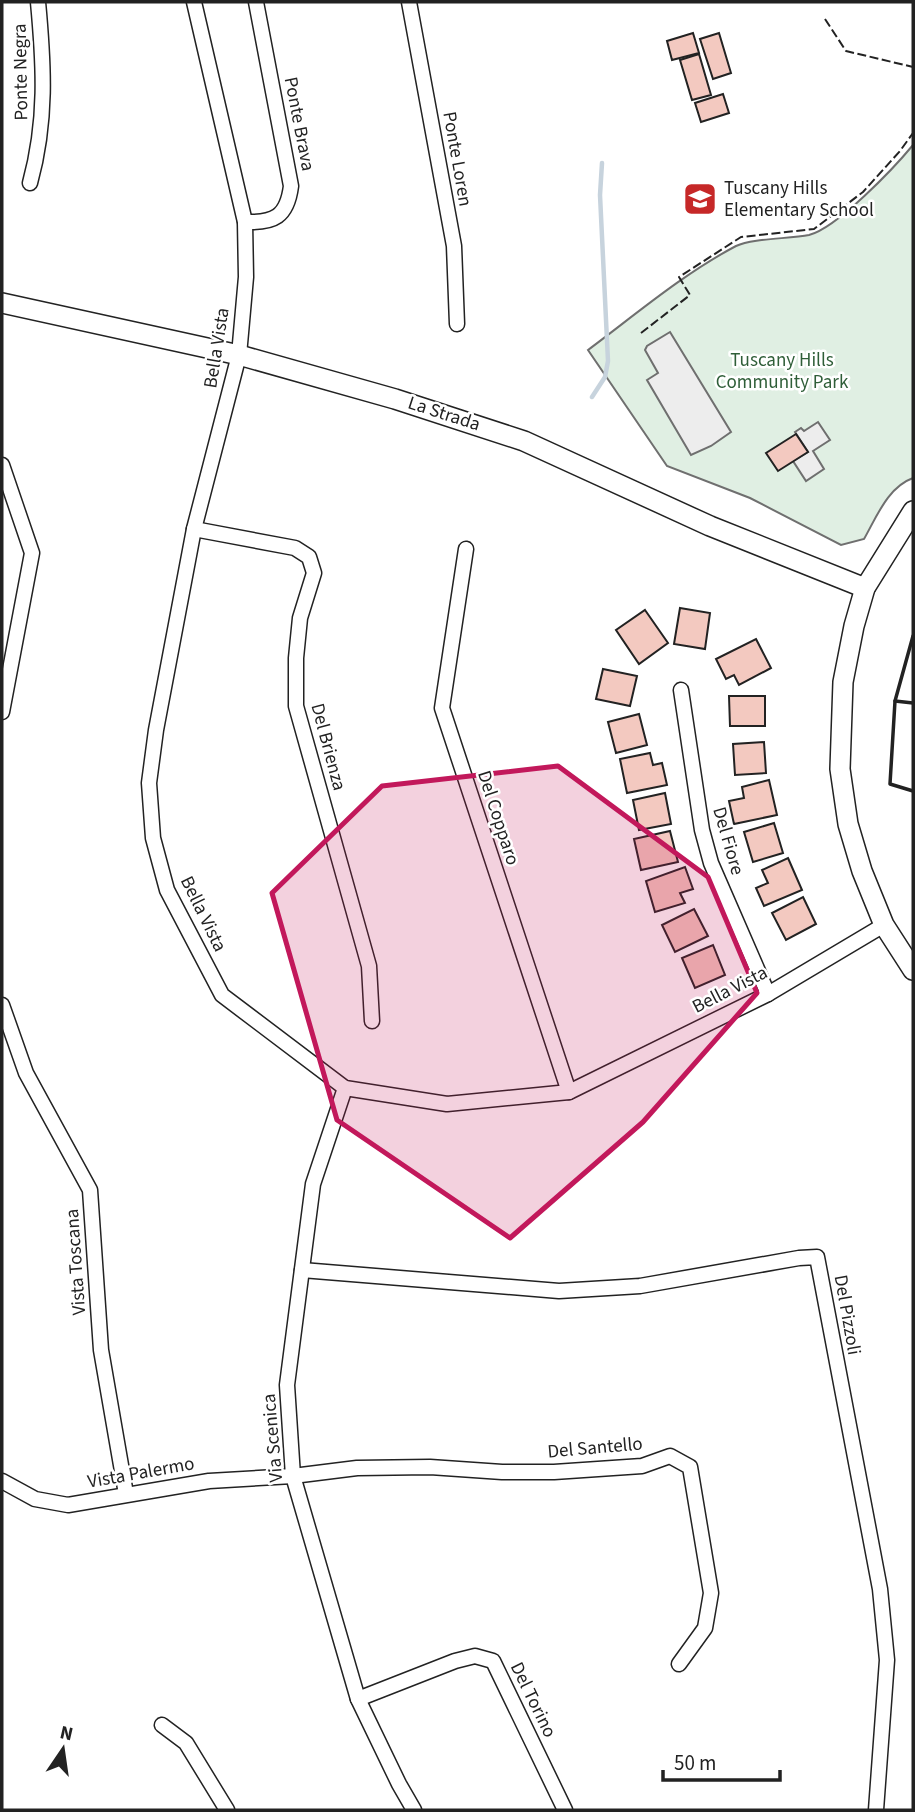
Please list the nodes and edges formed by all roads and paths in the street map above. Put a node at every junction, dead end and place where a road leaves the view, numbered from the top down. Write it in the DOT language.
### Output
graph roads {
  1 [pos="38,2"];
  2 [pos="194,2"];
  3 [pos="256,2"];
  4 [pos="409,2"];
  5 [pos="30,183"];
  6 [pos="244,222"];
  7 [pos="2,303"];
  8 [pos="457,324"];
  9 [pos="239,355"];
  10 [pos="2,465"];
  11 [pos="913,511"];
  12 [pos="194,529"];
  13 [pos="466,549"];
  14 [pos="865,588"];
  15 [pos="681,690"];
  16 [pos="2,712"];
  17 [pos="884,925"];
  18 [pos="913,970"];
  19 [pos="768,994"];
  20 [pos="2,1005"];
  21 [pos="372,1021"];
  22 [pos="345,1088"];
  23 [pos="569,1092"];
  24 [pos="302,1270"];
  25 [pos="293,1476"];
  26 [pos="2,1481"];
  27 [pos="126,1494"];
  28 [pos="679,1664"];
  29 [pos="358,1699"];
  30 [pos="162,1725"];
  31 [pos="227,1810"];
  32 [pos="414,1810"];
  33 [pos="565,1810"];
  34 [pos="876,1810"];
  1 -- 5 [label="street, Ponte Negra"];
  2 -- 6 [label="street, Bella Vista"];
  3 -- 6 [label="street, Ponte Brava"];
  4 -- 8 [label="street, Ponte Loren"];
  6 -- 9 [label="street, Bella Vista"];
  7 -- 9 [label="street, La Strada"];
  9 -- 12 [label="street, Bella Vista"];
  9 -- 14 [label="street, La Strada"];
  10 -- 16 [label="street"];
  11 -- 14 [label="street"];
  12 -- 21 [label="street, Del Brienza"];
  12 -- 22 [label="street, Bella Vista"];
  13 -- 23 [label="street, Del Copparo"];
  14 -- 17 [label="street"];
  15 -- 19 [label="street, Del Fiore"];
  17 -- 18 [label="street"];
  17 -- 19 [label="street, Bella Vista"];
  19 -- 23 [label="street, Bella Vista"];
  20 -- 27 [label="street, Vista Toscana"];
  22 -- 23 [label="street, Bella Vista"];
  22 -- 24 [label="street, Via Scenica"];
  24 -- 25 [label="street, Via Scenica"];
  24 -- 34 [label="street, Del Pizzoli"];
  25 -- 27 [label="street, Vista Palermo"];
  25 -- 28 [label="street, Del Santello"];
  25 -- 29 [label="street, Via Scenica"];
  26 -- 27 [label="street, Vista Palermo"];
  29 -- 32 [label="street, Via Scenica"];
  29 -- 33 [label="street, Del Torino"];
  30 -- 31 [label="street"];
}
